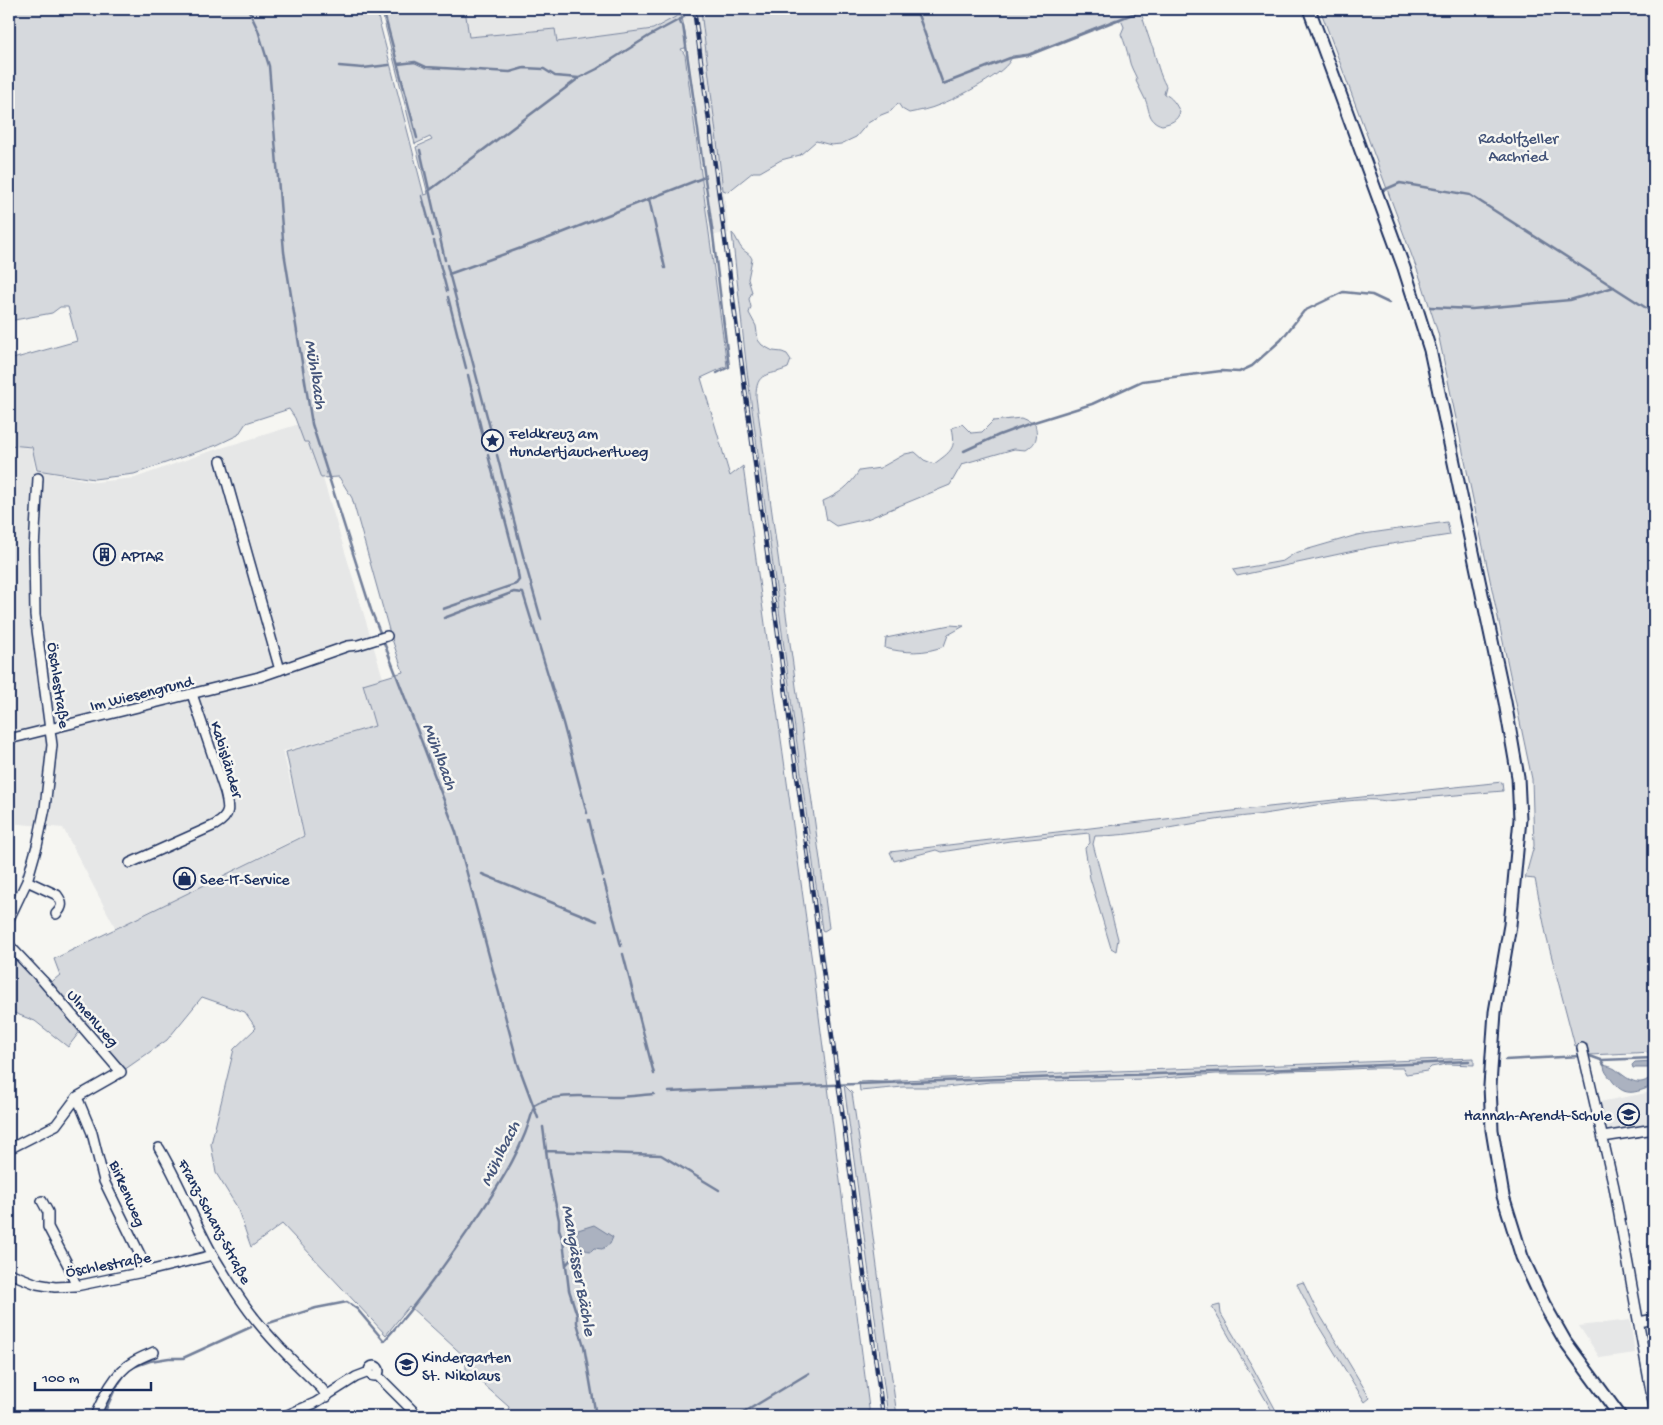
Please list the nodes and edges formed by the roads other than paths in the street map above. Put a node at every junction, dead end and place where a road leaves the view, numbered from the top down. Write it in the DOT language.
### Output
graph roads {
  1 [pos="1309,9"];
  2 [pos="221,461"];
  3 [pos="38,478"];
  4 [pos="383,637"];
  5 [pos="280,670"];
  6 [pos="192,694"];
  7 [pos="51,730"];
  8 [pos="9,739"];
  9 [pos="130,863"];
  10 [pos="27,881"];
  11 [pos="56,914"];
  12 [pos="9,919"];
  13 [pos="9,945"];
  14 [pos="1583,1050"];
  15 [pos="76,1097"];
  16 [pos="1654,1129"];
  17 [pos="1603,1137"];
  18 [pos="159,1148"];
  19 [pos="9,1149"];
  20 [pos="42,1201"];
  21 [pos="213,1255"];
  22 [pos="148,1271"];
  23 [pos="9,1273"];
  24 [pos="76,1286"];
  25 [pos="1654,1319"];
  26 [pos="1639,1322"];
  27 [pos="154,1352"];
  28 [pos="327,1397"];
  29 [pos="1654,1408"];
  30 [pos="96,1416"];
  31 [pos="285,1416"];
  32 [pos="418,1416"];
  33 [pos="1620,1416"];
  1 -- 33 [label="main road"];
  2 -- 5 [label="street"];
  3 -- 7 [label="street, Öschlestraße"];
  4 -- 5 [label="street, Im Wiesengrund"];
  5 -- 6 [label="street, Im Wiesengrund"];
  6 -- 7 [label="street, Im Wiesengrund"];
  6 -- 9 [label="street, Kabisländer"];
  7 -- 8 [label="street, Im Wiesengrund"];
  7 -- 10 [label="street, Öschlestraße"];
  10 -- 11 [label="street"];
  10 -- 12 [label="street, Öschlestraße"];
  13 -- 15 [label="street, Ulmenweg"];
  14 -- 17 [label="street"];
  15 -- 19 [label="street"];
  15 -- 22 [label="street, Birkenweg"];
  16 -- 17 [label="street"];
  17 -- 26 [label="street"];
  18 -- 21 [label="street, Franz-Schanz-Straße"];
  20 -- 24 [label="street"];
  21 -- 22 [label="street, Öschlestraße"];
  21 -- 28 [label="street, Franz-Schanz-Straße"];
  22 -- 24 [label="street, Öschlestraße"];
  23 -- 24 [label="street, Öschlestraße"];
  25 -- 26 [label="street"];
  26 -- 29 [label="street"];
  27 -- 30 [label="street"];
  28 -- 31 [label="street"];
  28 -- 32 [label="street"];
}
